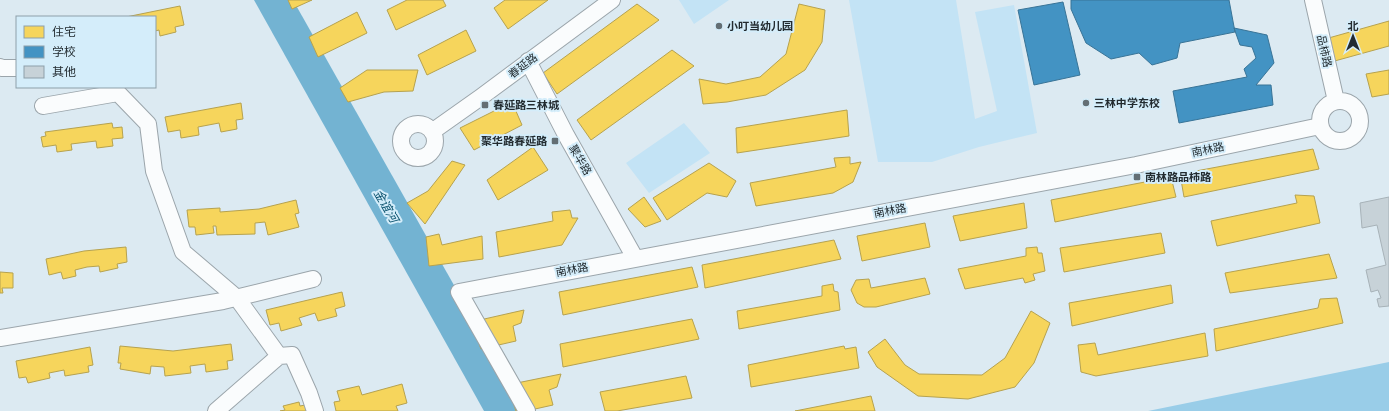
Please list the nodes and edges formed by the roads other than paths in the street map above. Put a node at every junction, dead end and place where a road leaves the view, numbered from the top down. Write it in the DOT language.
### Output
graph roads {
  1 [pos="612,0"];
  2 [pos="1313,0"];
  3 [pos="528,61"];
  4 [pos="0,67"];
  5 [pos="16,68"];
  6 [pos="113,90"];
  7 [pos="1336,101"];
  8 [pos="43,106"];
  9 [pos="1320,126"];
  10 [pos="432,131"];
  11 [pos="635,258"];
  12 [pos="313,279"];
  13 [pos="237,298"];
  14 [pos="0,338"];
  15 [pos="279,356"];
  16 [pos="216,411"];
  17 [pos="315,411"];
  18 [pos="527,411"];
  1 -- 3 [label="street, 春延路"];
  2 -- 7 [label="street, 品柿路"];
  3 -- 10 [label="street, 春延路"];
  3 -- 11 [label="street, 聚华路"];
  4 -- 5 [label="street"];
  6 -- 8 [label="street"];
  6 -- 13 [label="street"];
  7 -- 9 [label="street"];
  7 -- 9 [label="street"];
  9 -- 11 [label="street, 南林路"];
  11 -- 18 [label="street, 南林路"];
  12 -- 13 [label="street"];
  13 -- 14 [label="street"];
  13 -- 15 [label="street"];
  15 -- 16 [label="street"];
  15 -- 17 [label="street"];
}
